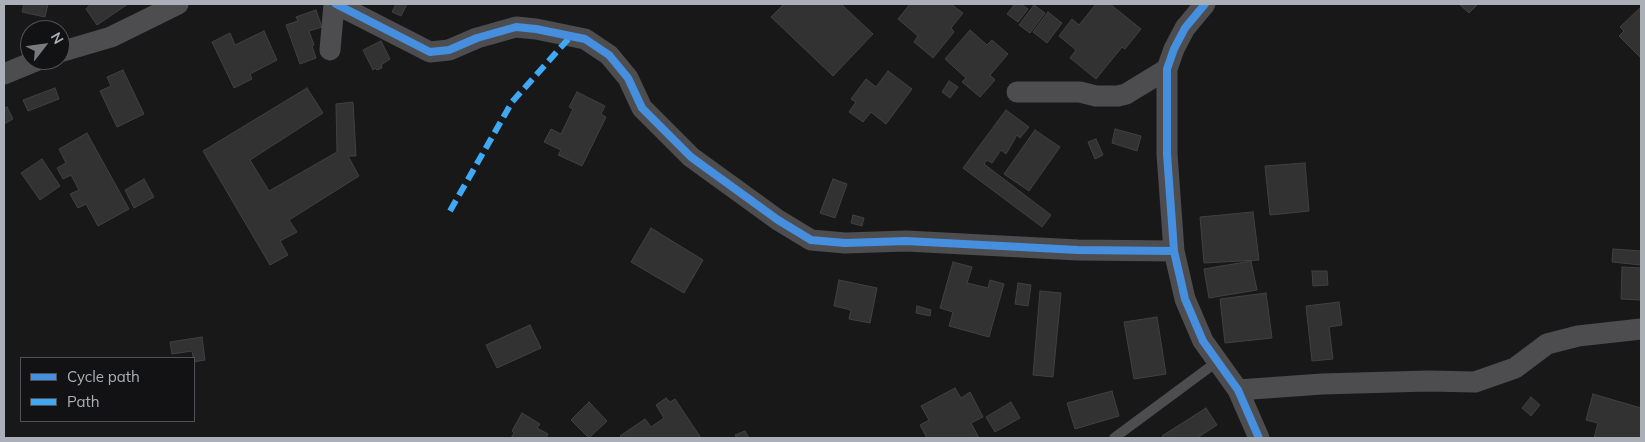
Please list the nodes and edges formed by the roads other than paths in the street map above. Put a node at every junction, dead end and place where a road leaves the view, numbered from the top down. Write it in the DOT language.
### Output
graph roads {
  1 [pos="178,4"];
  2 [pos="335,4"];
  3 [pos="1205,4"];
  4 [pos="70,49"];
  5 [pos="330,50"];
  6 [pos="20,67"];
  7 [pos="1167,69"];
  8 [pos="4,74"];
  9 [pos="1018,92"];
  10 [pos="1174,251"];
  11 [pos="1641,329"];
  12 [pos="1218,361"];
  13 [pos="1238,390"];
  14 [pos="1114,438"];
  15 [pos="1260,438"];
  1 -- 4 [label="street"];
  2 -- 5 [label="street"];
  2 -- 10 [label="street"];
  3 -- 7 [label="street"];
  6 -- 8 [label="street"];
  7 -- 9 [label="street"];
  7 -- 10 [label="street"];
  10 -- 12 [label="street"];
  11 -- 13 [label="street"];
  12 -- 13 [label="street"];
  12 -- 14 [label="lane"];
  13 -- 15 [label="street"];
}
